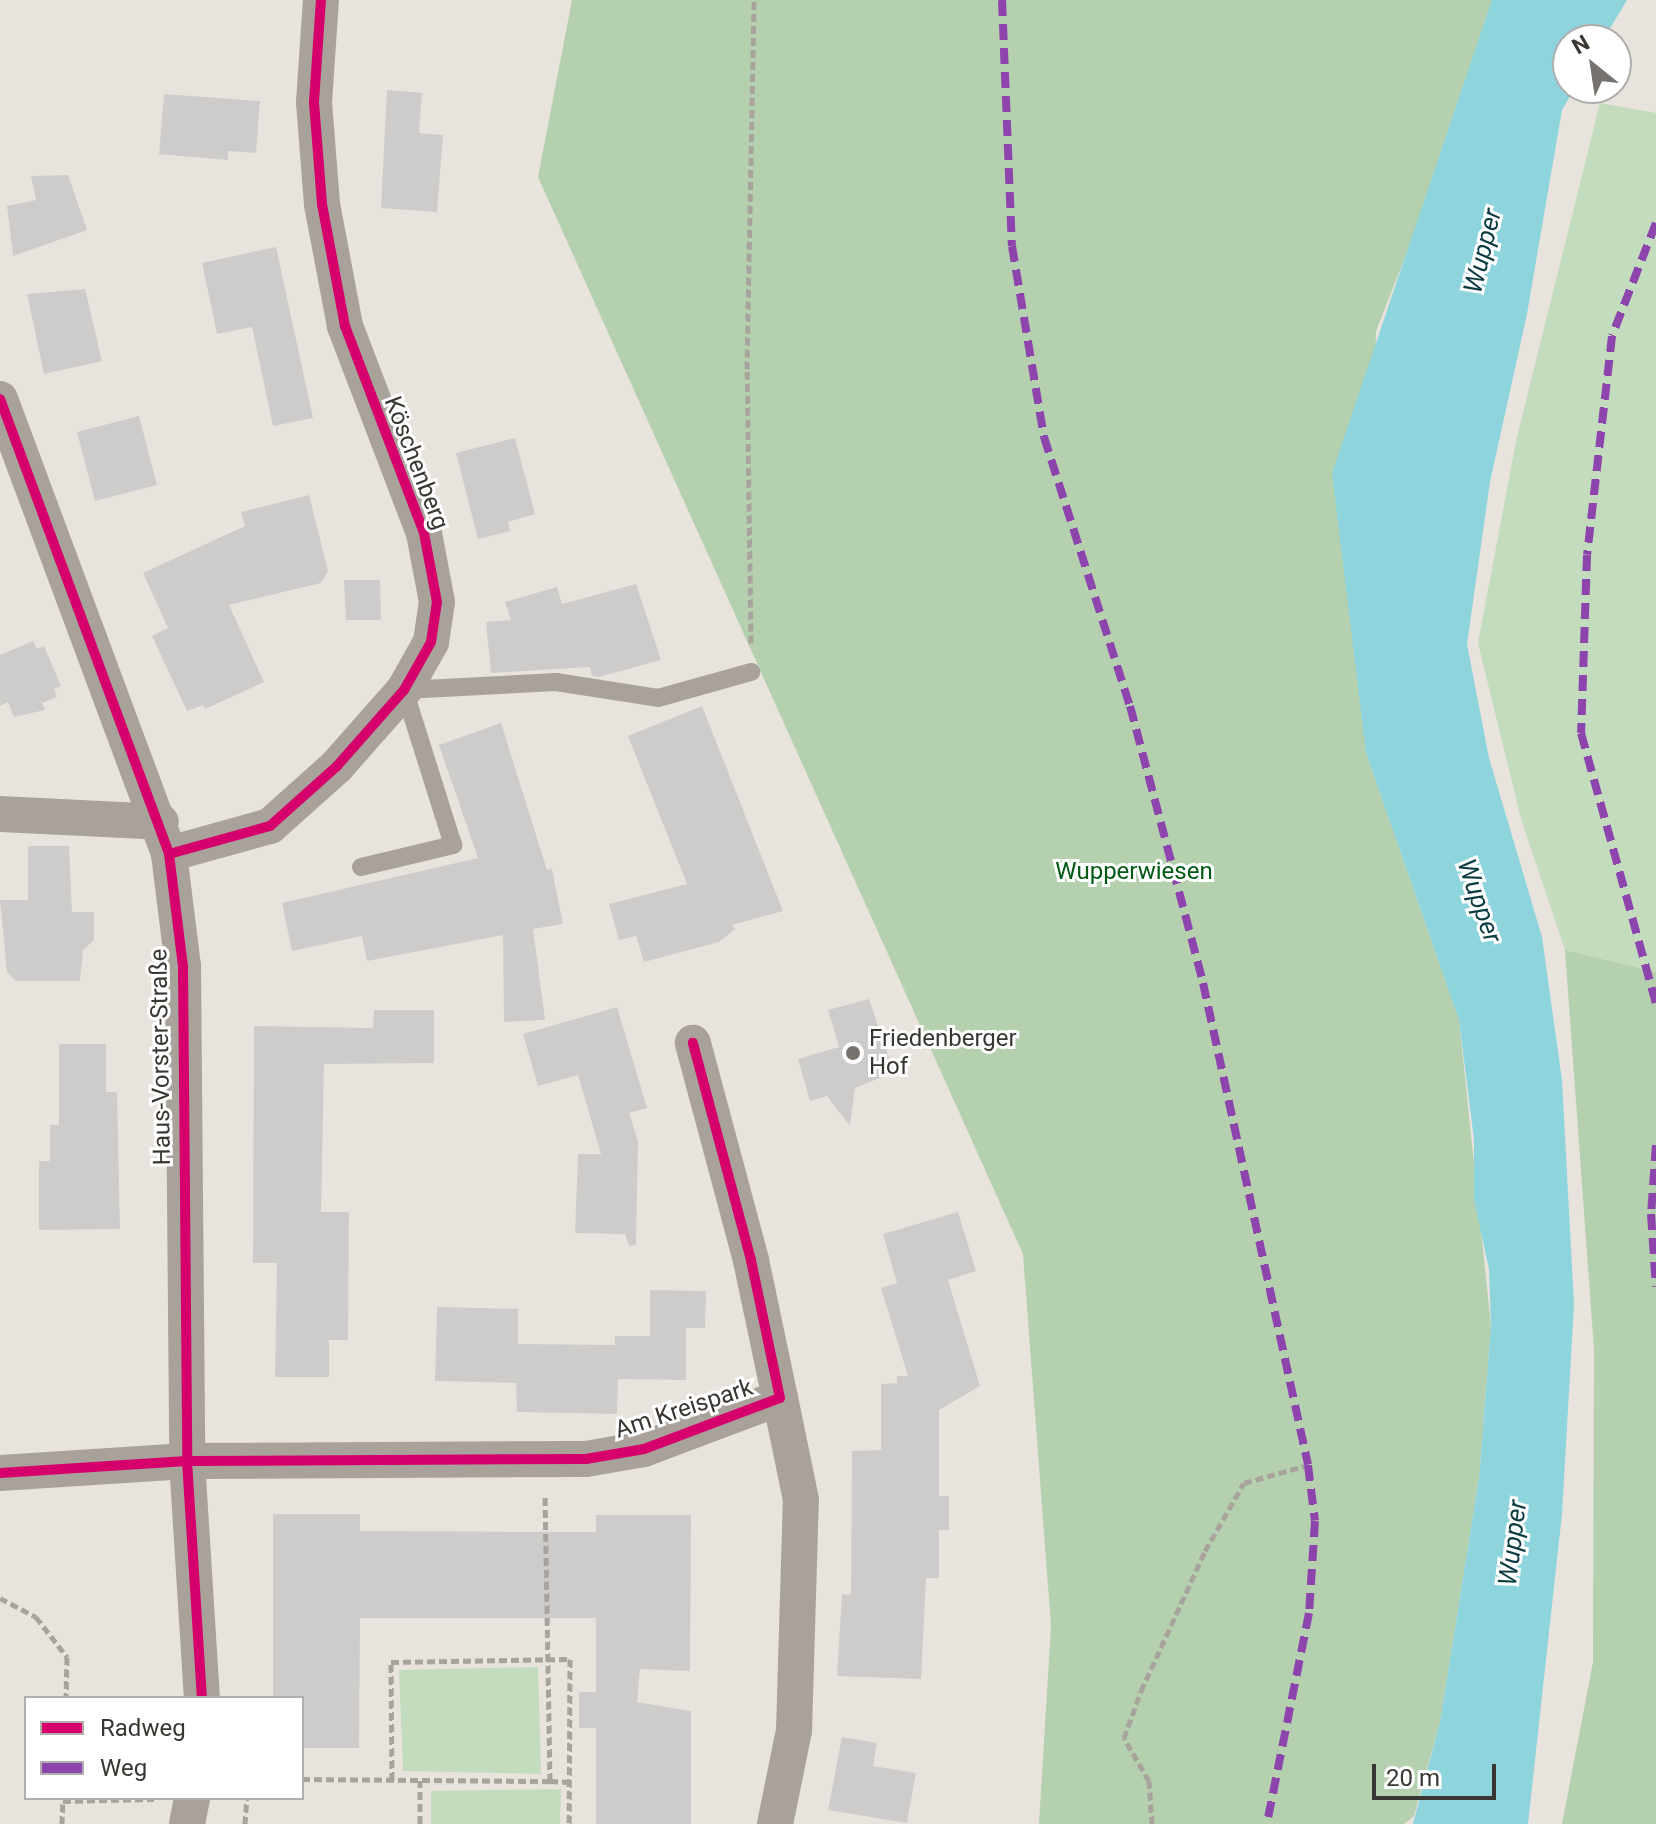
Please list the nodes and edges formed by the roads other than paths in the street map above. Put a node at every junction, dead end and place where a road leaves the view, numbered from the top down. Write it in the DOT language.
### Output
graph roads {
  1 [pos="321,0"];
  2 [pos="0,399"];
  3 [pos="751,672"];
  4 [pos="404,690"];
  5 [pos="16,814"];
  6 [pos="165,838"];
  7 [pos="361,867"];
  8 [pos="693,1043"];
  9 [pos="780,1398"];
  10 [pos="187,1461"];
  11 [pos="0,1473"];
  12 [pos="202,1696"];
  13 [pos="192,1800"];
  14 [pos="187,1824"];
  15 [pos="775,1824"];
  1 -- 4 [label="street, Köschenberg"];
  2 -- 6 [label="street, Haus-Vorster-Straße"];
  3 -- 4 [label="lane"];
  4 -- 6 [label="street, Köschenberg"];
  4 -- 7 [label="lane"];
  5 -- 6 [label="street, Köschenberg"];
  6 -- 10 [label="street, Haus-Vorster-Straße"];
  8 -- 9 [label="street, Am Kreispark"];
  9 -- 10 [label="street, Am Kreispark"];
  9 -- 15 [label="street, Am Kreispark"];
  10 -- 11 [label="street, Am Kreispark"];
  10 -- 12 [label="street, Haus-Vorster-Straße"];
  13 -- 14 [label="street"];
}
